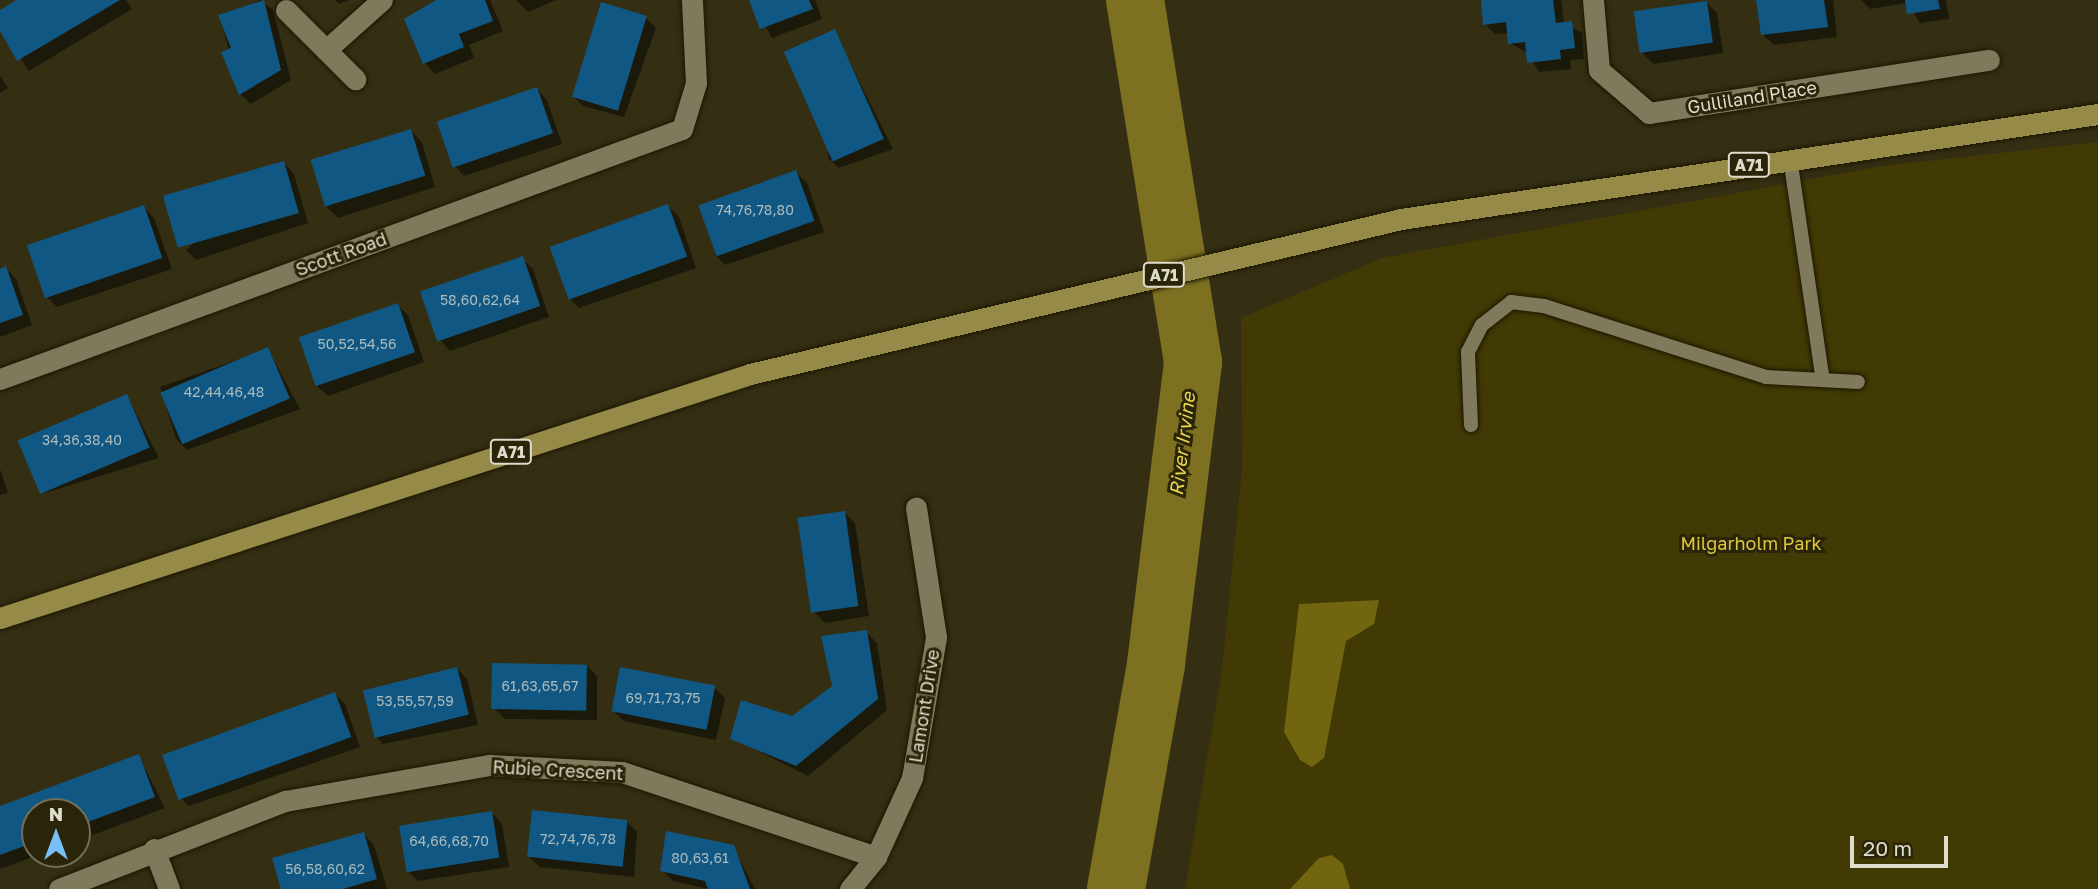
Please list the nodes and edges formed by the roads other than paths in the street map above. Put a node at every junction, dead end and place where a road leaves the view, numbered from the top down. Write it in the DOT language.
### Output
graph roads {
  1 [pos="382,0"];
  2 [pos="692,0"];
  3 [pos="1593,0"];
  4 [pos="286,10"];
  5 [pos="326,50"];
  6 [pos="1989,60"];
  7 [pos="355,79"];
  8 [pos="2098,114"];
  9 [pos="1790,158"];
  10 [pos="1822,376"];
  11 [pos="0,379"];
  12 [pos="1858,382"];
  13 [pos="1471,425"];
  14 [pos="916,508"];
  15 [pos="0,618"];
  16 [pos="155,849"];
  17 [pos="876,857"];
  18 [pos="58,889"];
  19 [pos="169,889"];
  20 [pos="850,889"];
  1 -- 5 [label="street"];
  2 -- 11 [label="street, Scott Road"];
  3 -- 6 [label="street, Gulliland Place"];
  4 -- 5 [label="street"];
  5 -- 7 [label="street"];
  8 -- 9 [label="main road, A71"];
  9 -- 10 [label="lane"];
  9 -- 15 [label="main road, A71"];
  10 -- 12 [label="lane"];
  10 -- 13 [label="lane"];
  14 -- 17 [label="street, Lamont Drive"];
  16 -- 17 [label="street, Rubie Crescent"];
  16 -- 18 [label="street, Rubie Crescent"];
  16 -- 19 [label="street"];
  17 -- 20 [label="street, Lamont Drive"];
}
